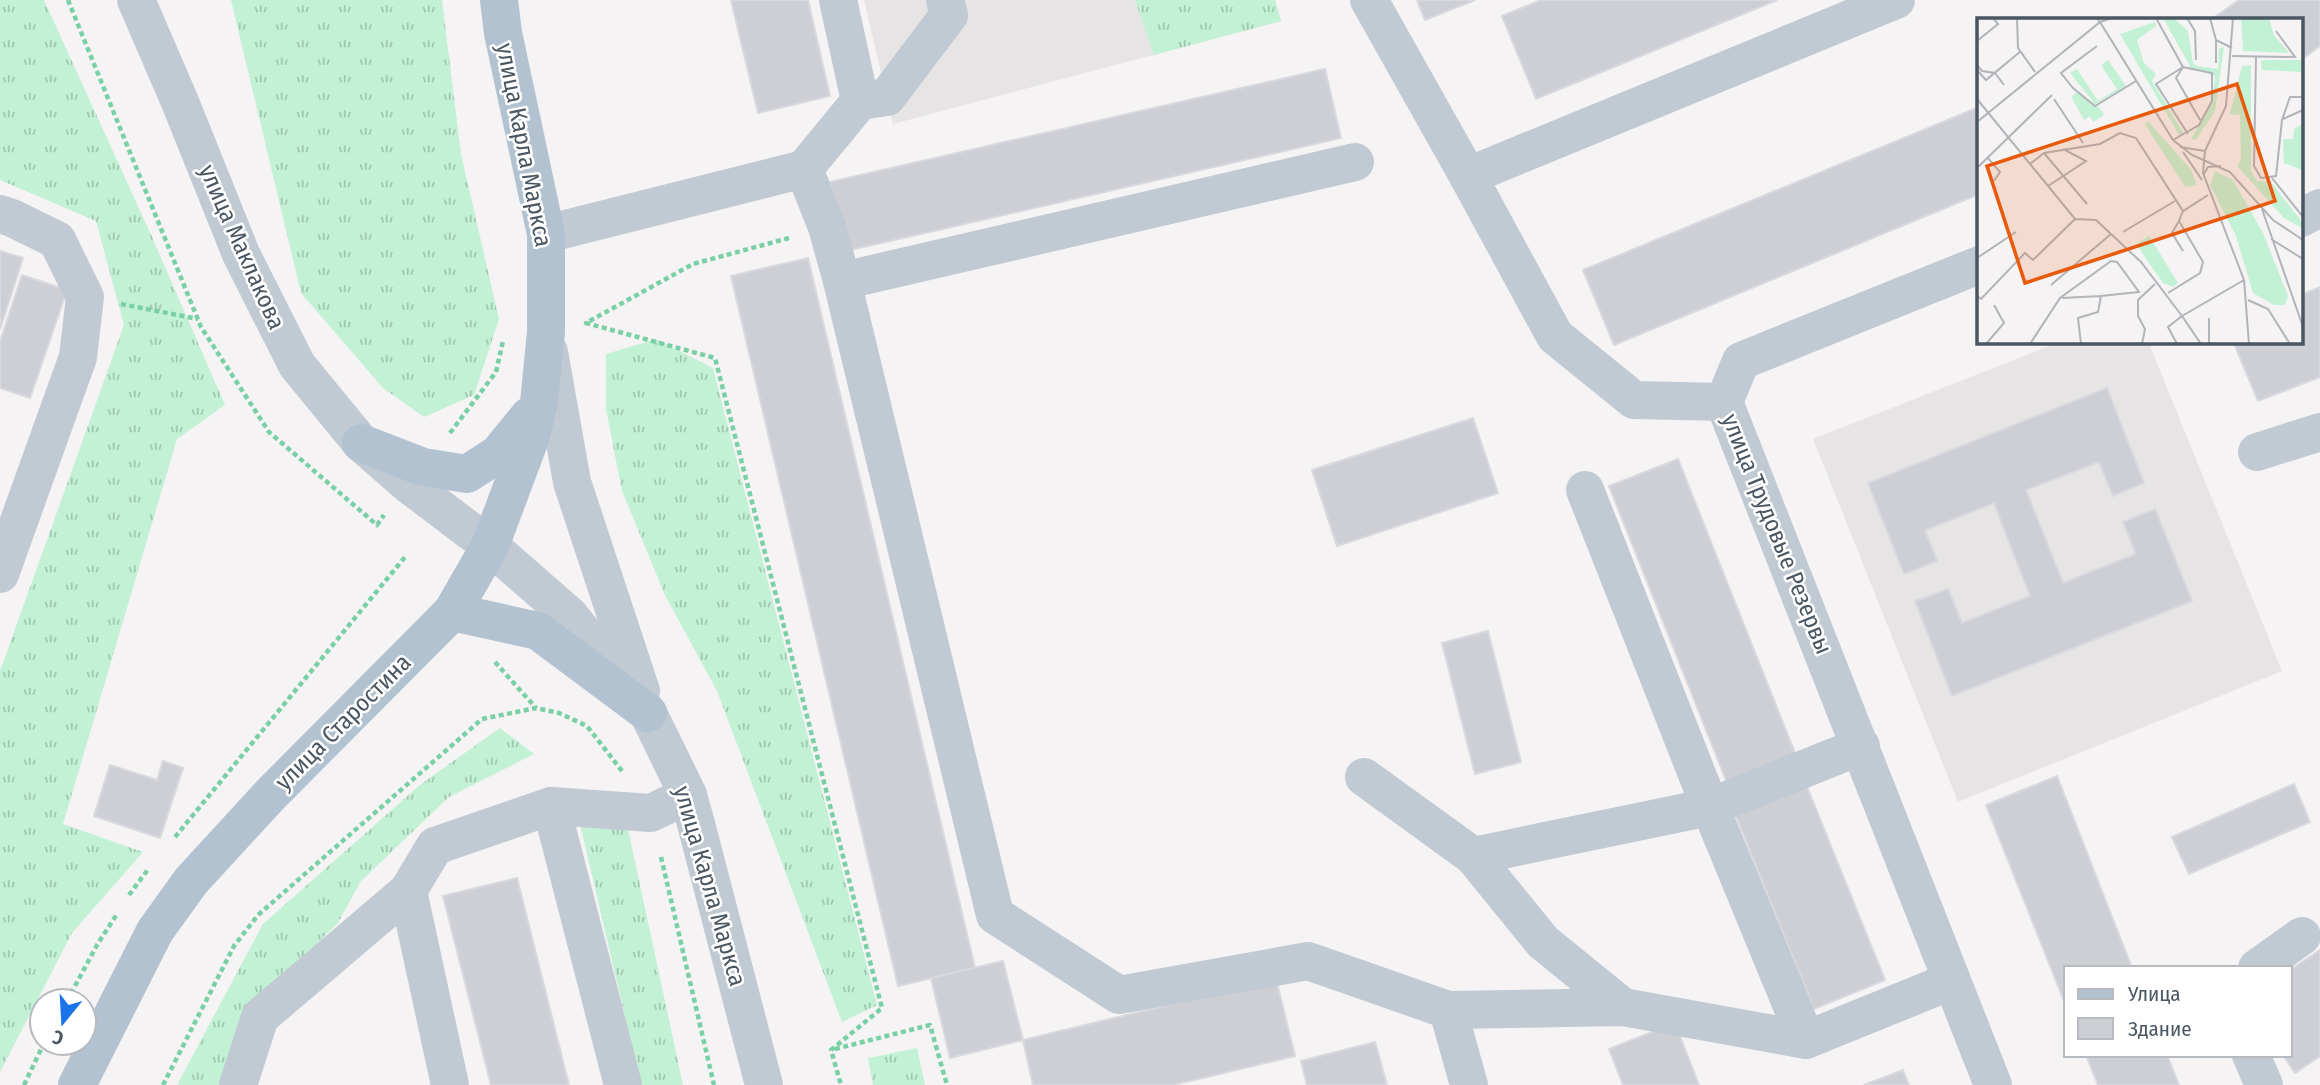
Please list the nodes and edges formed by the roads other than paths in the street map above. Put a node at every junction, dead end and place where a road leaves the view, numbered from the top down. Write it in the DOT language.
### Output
graph roads {
  1 [pos="136,0"];
  2 [pos="499,0"];
  3 [pos="838,0"];
  4 [pos="946,0"];
  5 [pos="1369,0"];
  6 [pos="1896,0"];
  7 [pos="860,101"];
  8 [pos="1355,162"];
  9 [pos="804,169"];
  10 [pos="1468,176"];
  11 [pos="2320,208"];
  12 [pos="0,214"];
  13 [pos="2302,217"];
  14 [pos="545,234"];
  15 [pos="1977,266"];
  16 [pos="842,281"];
  17 [pos="546,332"];
  18 [pos="1724,402"];
  19 [pos="540,403"];
  20 [pos="2320,432"];
  21 [pos="361,443"];
  22 [pos="2258,452"];
  23 [pos="389,468"];
  24 [pos="1586,490"];
  25 [pos="490,546"];
  26 [pos="0,575"];
  27 [pos="452,612"];
  28 [pos="649,713"];
  29 [pos="1861,746"];
  30 [pos="1364,776"];
  31 [pos="688,795"];
  32 [pos="551,806"];
  33 [pos="1710,807"];
  34 [pos="1473,856"];
  35 [pos="408,891"];
  36 [pos="2302,936"];
  37 [pos="2260,966"];
  38 [pos="1951,981"];
  39 [pos="1623,1007"];
  40 [pos="1448,1010"];
  41 [pos="1805,1040"];
  42 [pos="2252,1057"];
  43 [pos="77,1085"];
  44 [pos="238,1085"];
  45 [pos="450,1085"];
  46 [pos="623,1085"];
  47 [pos="764,1085"];
  48 [pos="1469,1085"];
  49 [pos="1993,1085"];
  50 [pos="2264,1085"];
  1 -- 21 [label="street, улица Маклакова"];
  2 -- 14 [label="main road, улица Карла Маркса"];
  3 -- 7 [label="street"];
  4 -- 7 [label="street"];
  5 -- 10 [label="street, улица Трудовые Резервы"];
  6 -- 10 [label="street"];
  7 -- 9 [label="street"];
  8 -- 16 [label="street"];
  9 -- 14 [label="street"];
  9 -- 16 [label="street"];
  10 -- 18 [label="street, улица Трудовые Резервы"];
  11 -- 13 [label="street"];
  12 -- 26 [label="street"];
  14 -- 17 [label="main road, улица Карла Маркса"];
  15 -- 18 [label="street"];
  16 -- 40 [label="street"];
  17 -- 19 [label="main road, улица Старостина"];
  17 -- 28 [label="street"];
  18 -- 29 [label="street, улица Трудовые Резервы"];
  19 -- 21 [label="main road"];
  19 -- 25 [label="main road, улица Старостина"];
  20 -- 22 [label="street"];
  21 -- 23 [label="street, улица Маклакова"];
  23 -- 25 [label="street, улица Карла Маркса"];
  24 -- 33 [label="street"];
  25 -- 27 [label="main road, улица Старостина"];
  25 -- 28 [label="street, улица Карла Маркса"];
  27 -- 28 [label="main road"];
  27 -- 43 [label="main road, улица Старостина"];
  28 -- 31 [label="street, улица Карла Маркса"];
  29 -- 33 [label="street"];
  29 -- 38 [label="street, улица Трудовые Резервы"];
  30 -- 34 [label="street"];
  31 -- 32 [label="street"];
  31 -- 47 [label="street, улица Карла Маркса"];
  32 -- 35 [label="street"];
  32 -- 46 [label="street"];
  33 -- 34 [label="street"];
  33 -- 41 [label="street"];
  34 -- 39 [label="street"];
  35 -- 44 [label="street"];
  35 -- 45 [label="street"];
  36 -- 37 [label="street"];
  38 -- 41 [label="street"];
  38 -- 49 [label="street, улица Трудовые Резервы"];
  39 -- 40 [label="street"];
  39 -- 41 [label="street"];
  40 -- 48 [label="street"];
  42 -- 50 [label="street"];
}
